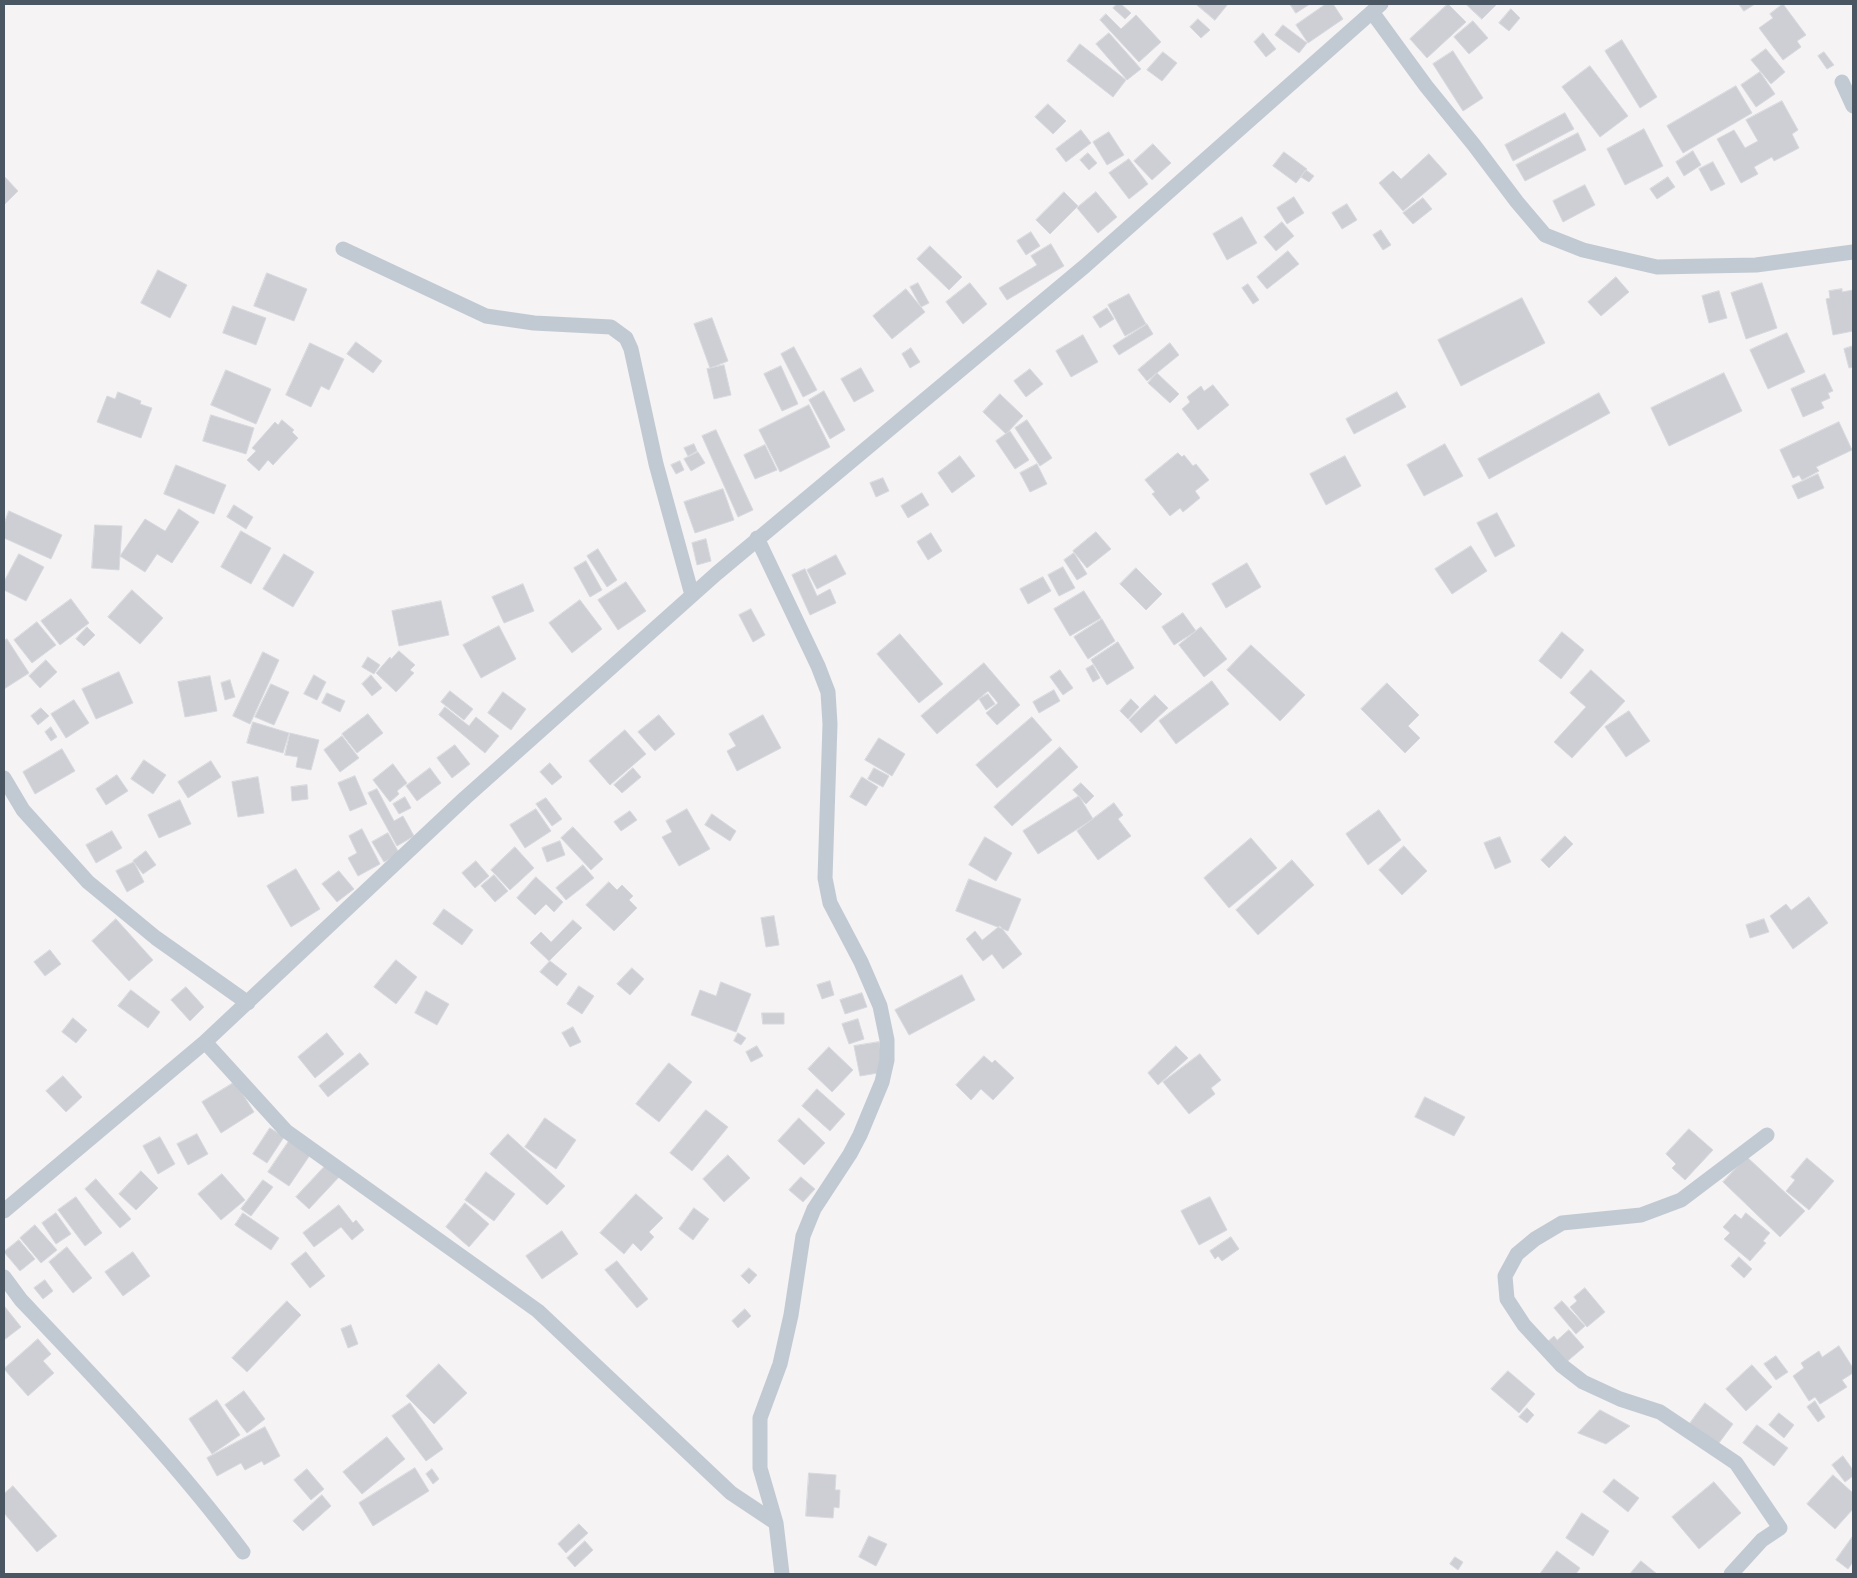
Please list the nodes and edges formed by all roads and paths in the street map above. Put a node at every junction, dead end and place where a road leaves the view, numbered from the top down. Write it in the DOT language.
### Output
graph roads {
  1 [pos="1377,8"];
  2 [pos="1842,82"];
  3 [pos="1853,106"];
  4 [pos="343,249"];
  5 [pos="1853,252"];
  6 [pos="757,538"];
  7 [pos="692,595"];
  8 [pos="4,778"];
  9 [pos="248,1003"];
  10 [pos="205,1042"];
  11 [pos="1767,1135"];
  12 [pos="4,1211"];
  13 [pos="4,1277"];
  14 [pos="776,1523"];
  15 [pos="243,1552"];
  16 [pos="782,1574"];
  17 [pos="1731,1574"];
  1 -- 5 [label="street"];
  1 -- 6 [label="street"];
  2 -- 3 [label="street"];
  4 -- 7 [label="street"];
  6 -- 7 [label="street"];
  6 -- 14 [label="street"];
  7 -- 9 [label="street"];
  8 -- 9 [label="street"];
  9 -- 10 [label="street"];
  10 -- 12 [label="street"];
  10 -- 14 [label="street"];
  11 -- 17 [label="street"];
  13 -- 15 [label="street"];
  14 -- 16 [label="street"];
}
